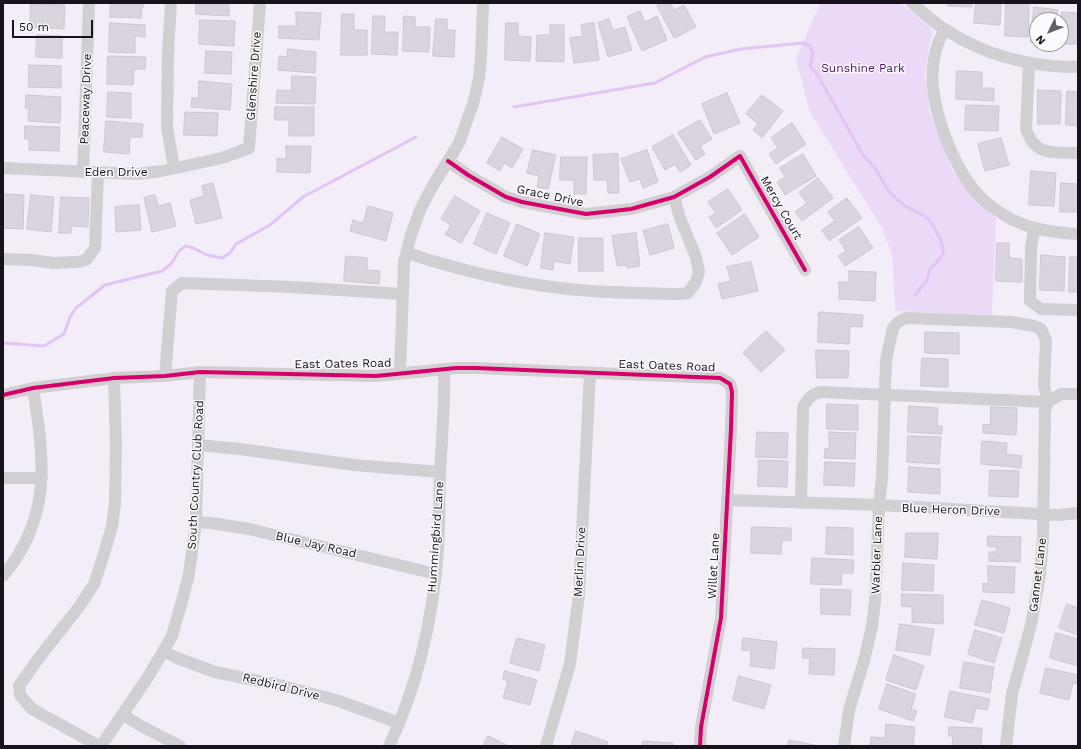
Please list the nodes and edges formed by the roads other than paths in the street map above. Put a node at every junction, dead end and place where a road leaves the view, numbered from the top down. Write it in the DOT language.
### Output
graph roads {
  1 [pos="89,3"];
  2 [pos="172,3"];
  3 [pos="260,3"];
  4 [pos="483,3"];
  5 [pos="912,3"];
  6 [pos="944,30"];
  7 [pos="1029,63"];
  8 [pos="1078,66"];
  9 [pos="249,148"];
  10 [pos="1078,153"];
  11 [pos="740,156"];
  12 [pos="448,160"];
  13 [pos="3,168"];
  14 [pos="174,168"];
  15 [pos="83,172"];
  16 [pos="98,173"];
  17 [pos="674,197"];
  18 [pos="1034,228"];
  19 [pos="1078,234"];
  20 [pos="407,253"];
  21 [pos="3,259"];
  22 [pos="805,270"];
  23 [pos="403,294"];
  24 [pos="1078,310"];
  25 [pos="444,369"];
  26 [pos="200,372"];
  27 [pos="400,373"];
  28 [pos="590,373"];
  29 [pos="165,376"];
  30 [pos="114,378"];
  31 [pos="730,384"];
  32 [pos="33,388"];
  33 [pos="1078,394"];
  34 [pos="3,395"];
  35 [pos="884,395"];
  36 [pos="1048,402"];
  37 [pos="198,446"];
  38 [pos="440,472"];
  39 [pos="3,478"];
  40 [pos="42,478"];
  41 [pos="728,500"];
  42 [pos="801,503"];
  43 [pos="879,505"];
  44 [pos="1044,514"];
  45 [pos="1078,514"];
  46 [pos="196,522"];
  47 [pos="436,574"];
  48 [pos="3,576"];
  49 [pos="163,651"];
  50 [pos="123,715"];
  51 [pos="398,723"];
  52 [pos="100,746"];
  53 [pos="180,746"];
  54 [pos="388,746"];
  55 [pos="546,746"];
  56 [pos="700,746"];
  57 [pos="844,746"];
  58 [pos="1006,746"];
  1 -- 15 [label="street, Peaceway Drive"];
  2 -- 14 [label="street"];
  3 -- 9 [label="street, Glenshire Drive"];
  4 -- 12 [label="street"];
  5 -- 6 [label="street"];
  6 -- 7 [label="street"];
  6 -- 18 [label="street"];
  7 -- 8 [label="street"];
  7 -- 10 [label="street"];
  9 -- 14 [label="street, Eden Drive"];
  11 -- 17 [label="street, Grace Drive"];
  11 -- 22 [label="street, Mercy Court"];
  12 -- 17 [label="street, Grace Drive"];
  12 -- 20 [label="street"];
  13 -- 15 [label="street, Eden Drive"];
  14 -- 16 [label="street, Eden Drive"];
  15 -- 16 [label="street, Eden Drive"];
  16 -- 21 [label="street"];
  17 -- 20 [label="street"];
  18 -- 19 [label="street"];
  18 -- 24 [label="street"];
  20 -- 23 [label="street"];
  23 -- 27 [label="street"];
  23 -- 29 [label="street"];
  25 -- 27 [label="street, East Oates Road"];
  25 -- 28 [label="street, East Oates Road"];
  25 -- 38 [label="street, Hummingbird Lane"];
  26 -- 27 [label="street, East Oates Road"];
  26 -- 29 [label="street, East Oates Road"];
  26 -- 37 [label="street, South Country Club Road"];
  28 -- 31 [label="street, East Oates Road"];
  28 -- 55 [label="street, Merlin Drive"];
  29 -- 30 [label="street, East Oates Road"];
  30 -- 32 [label="street, East Oates Road"];
  30 -- 52 [label="street"];
  31 -- 41 [label="street, Willet Lane"];
  32 -- 34 [label="street, East Oates Road"];
  32 -- 40 [label="street"];
  33 -- 36 [label="street"];
  35 -- 36 [label="street"];
  35 -- 36 [label="street, Warbler Lane"];
  35 -- 42 [label="street"];
  35 -- 43 [label="street, Warbler Lane"];
  36 -- 44 [label="street, Gannet Lane"];
  37 -- 38 [label="street"];
  37 -- 46 [label="street, South Country Club Road"];
  38 -- 47 [label="street, Hummingbird Lane"];
  39 -- 40 [label="street"];
  40 -- 48 [label="street"];
  41 -- 42 [label="street, Blue Heron Drive"];
  41 -- 56 [label="street, Willet Lane"];
  42 -- 43 [label="street, Blue Heron Drive"];
  43 -- 44 [label="street, Blue Heron Drive"];
  43 -- 57 [label="street, Warbler Lane"];
  44 -- 45 [label="street, Blue Heron Drive"];
  44 -- 58 [label="street, Gannet Lane"];
  46 -- 47 [label="street, Blue Jay Road"];
  46 -- 49 [label="street, South Country Club Road"];
  47 -- 51 [label="street, Hummingbird Lane"];
  49 -- 50 [label="street, South Country Club Road"];
  49 -- 51 [label="street, Redbird Drive"];
  50 -- 52 [label="street, South Country Club Road"];
  50 -- 53 [label="street"];
  51 -- 54 [label="street, Hummingbird Lane"];
}
